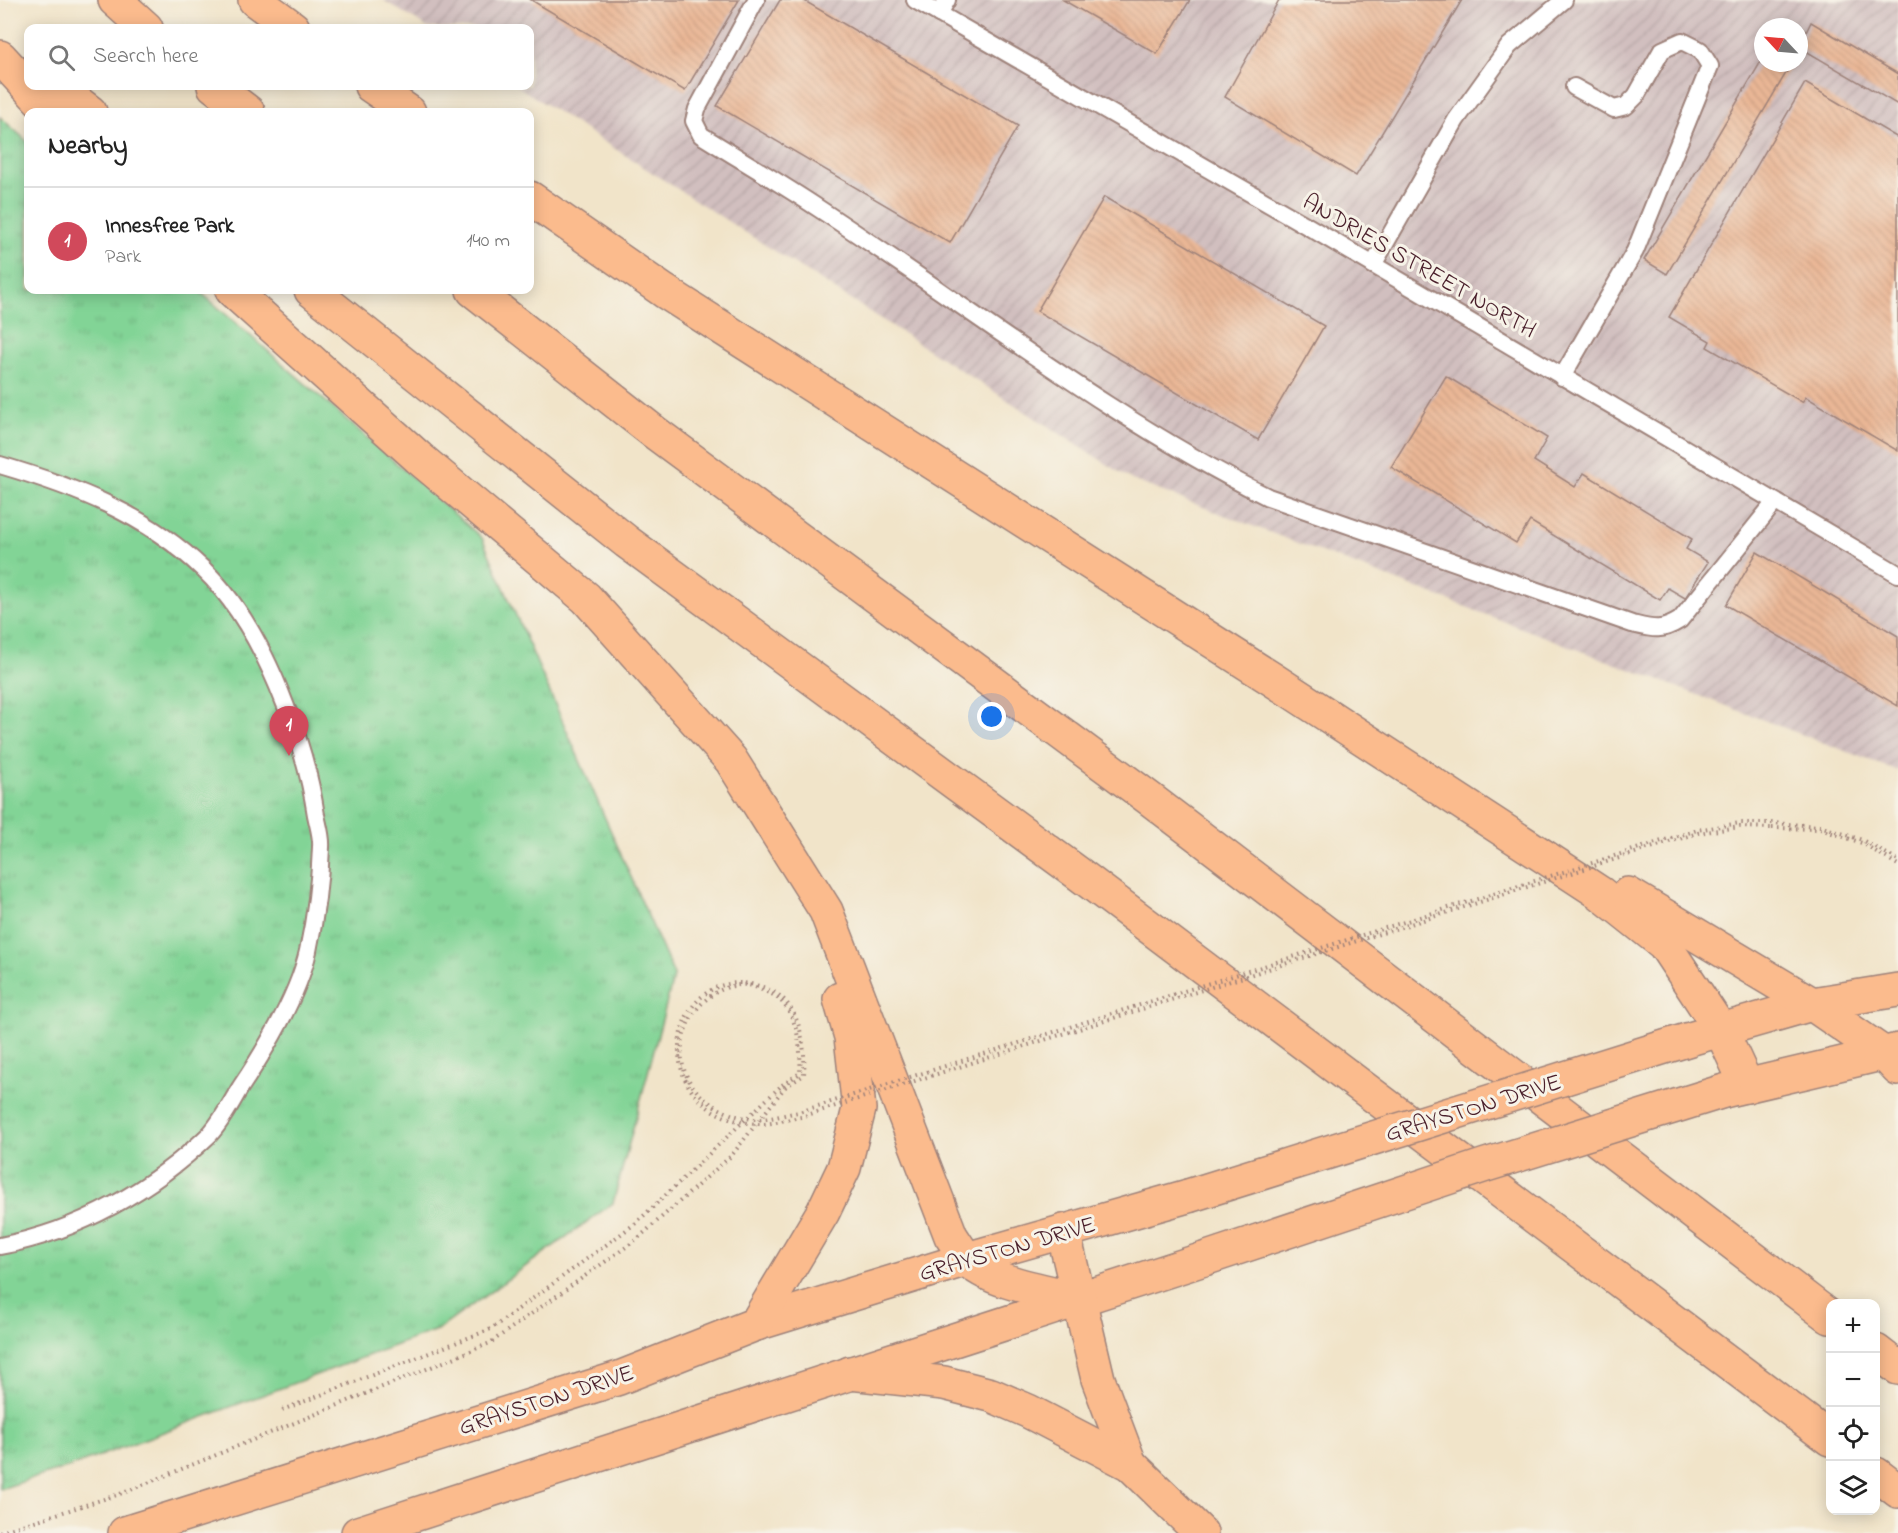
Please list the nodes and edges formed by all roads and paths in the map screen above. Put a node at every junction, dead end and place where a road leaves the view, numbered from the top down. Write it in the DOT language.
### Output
graph roads {
  1 [pos="115,0"];
  2 [pos="255,0"];
  3 [pos="756,0"];
  4 [pos="915,0"];
  5 [pos="1564,0"];
  6 [pos="943,7"];
  7 [pos="142,24"];
  8 [pos="288,24"];
  9 [pos="0,41"];
  10 [pos="0,57"];
  11 [pos="24,60"];
  12 [pos="24,83"];
  13 [pos="1574,87"];
  14 [pos="31,90"];
  15 [pos="61,90"];
  16 [pos="219,90"];
  17 [pos="377,90"];
  18 [pos="47,108"];
  19 [pos="85,108"];
  20 [pos="243,108"];
  21 [pos="403,108"];
  22 [pos="534,201"];
  23 [pos="1373,265"];
  24 [pos="236,294"];
  25 [pos="316,294"];
  26 [pos="478,294"];
  27 [pos="1562,377"];
  28 [pos="0,465"];
  29 [pos="1775,502"];
  30 [pos="1898,574"];
  31 [pos="1272,679"];
  32 [pos="731,760"];
  33 [pos="1772,826"];
  34 [pos="1898,860"];
  35 [pos="1898,865"];
  36 [pos="1898,990"];
  37 [pos="1812,1004"];
  38 [pos="1721,1030"];
  39 [pos="1893,1057"];
  40 [pos="784,1086"];
  41 [pos="1735,1088"];
  42 [pos="1063,1231"];
  43 [pos="0,1246"];
  44 [pos="967,1259"];
  45 [pos="1080,1299"];
  46 [pos="1826,1314"];
  47 [pos="756,1324"];
  48 [pos="1876,1353"];
  49 [pos="1898,1368"];
  50 [pos="850,1373"];
  51 [pos="282,1410"];
  52 [pos="1826,1436"];
  53 [pos="1130,1464"];
  54 [pos="1880,1478"];
  55 [pos="1898,1491"];
  56 [pos="0,1532"];
  57 [pos="125,1533"];
  58 [pos="358,1533"];
  59 [pos="1201,1533"];
  1 -- 7 [label="main road"];
  2 -- 8 [label="main road"];
  3 -- 29 [label="lane"];
  4 -- 6 [label="lane, ANDRIES STREET NORTH"];
  5 -- 23 [label="lane"];
  6 -- 23 [label="lane, ANDRIES STREET NORTH"];
  9 -- 11 [label="main road"];
  10 -- 12 [label="main road"];
  13 -- 27 [label="lane"];
  14 -- 18 [label="main road"];
  15 -- 19 [label="main road"];
  16 -- 20 [label="main road"];
  17 -- 21 [label="main road"];
  22 -- 31 [label="main road"];
  23 -- 27 [label="lane, ANDRIES STREET NORTH"];
  24 -- 32 [label="main road"];
  25 -- 52 [label="main road"];
  26 -- 46 [label="main road"];
  27 -- 29 [label="lane, ANDRIES STREET NORTH"];
  28 -- 43 [label="lane"];
  29 -- 30 [label="lane, ANDRIES STREET NORTH"];
  31 -- 37 [label="main road"];
  31 -- 38 [label="main road"];
  32 -- 44 [label="main road"];
  32 -- 47 [label="main road"];
  33 -- 34 [label="path"];
  33 -- 35 [label="path"];
  33 -- 40 [label="path, bridge"];
  36 -- 37 [label="main road, GRAYSTON DRIVE"];
  37 -- 38 [label="main road, GRAYSTON DRIVE"];
  37 -- 39 [label="main road"];
  38 -- 41 [label="main road"];
  38 -- 42 [label="main road, GRAYSTON DRIVE, bridge"];
  39 -- 41 [label="main road"];
  40 -- 51 [label="path"];
  40 -- 56 [label="path"];
  41 -- 45 [label="main road, bridge"];
  42 -- 44 [label="main road, GRAYSTON DRIVE"];
  42 -- 45 [label="main road"];
  44 -- 45 [label="main road"];
  44 -- 47 [label="main road, GRAYSTON DRIVE"];
  45 -- 50 [label="main road"];
  45 -- 53 [label="main road"];
  47 -- 57 [label="main road, GRAYSTON DRIVE"];
  48 -- 49 [label="main road"];
  50 -- 53 [label="main road"];
  50 -- 58 [label="main road"];
  53 -- 59 [label="main road"];
  54 -- 55 [label="main road"];
}
